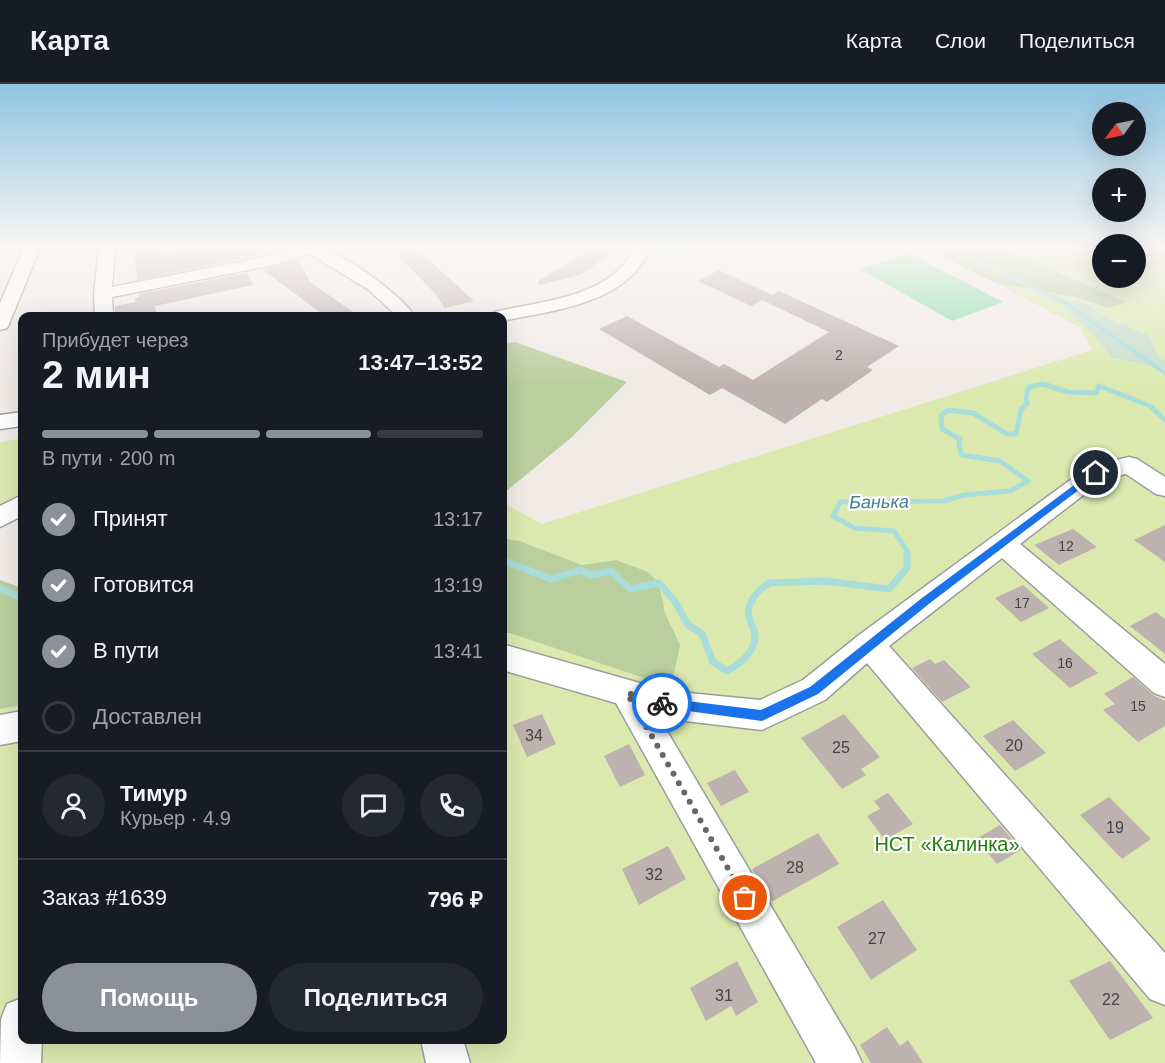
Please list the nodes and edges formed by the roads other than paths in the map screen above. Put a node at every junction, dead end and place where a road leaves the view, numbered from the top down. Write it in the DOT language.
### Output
graph roads {
  1 [pos="7,294"];
  2 [pos="103,294"];
  3 [pos="382,294"];
  4 [pos="583,294"];
  5 [pos="104,312"];
  6 [pos="403,312"];
  7 [pos="507,314"];
  8 [pos="0,324"];
  9 [pos="18,420"];
  10 [pos="0,422"];
  11 [pos="1165,488"];
  12 [pos="18,507"];
  13 [pos="0,518"];
  14 [pos="1002,543"];
  15 [pos="869,644"];
  16 [pos="507,658"];
  17 [pos="1165,683"];
  18 [pos="627,693"];
  19 [pos="18,727"];
  20 [pos="0,730"];
  21 [pos="1165,984"];
  22 [pos="20,1044"];
  23 [pos="443,1044"];
  24 [pos="19,1063"];
  25 [pos="448,1063"];
  26 [pos="840,1063"];
  1 -- 8 [label="street"];
  2 -- 5 [label="street"];
  3 -- 6 [label="street"];
  4 -- 7 [label="street"];
  9 -- 10 [label="street"];
  11 -- 14 [label="street"];
  12 -- 13 [label="street"];
  14 -- 15 [label="street"];
  14 -- 17 [label="street"];
  15 -- 18 [label="street"];
  15 -- 21 [label="street"];
  16 -- 18 [label="street"];
  18 -- 26 [label="street"];
  19 -- 20 [label="street"];
  22 -- 24 [label="street"];
  23 -- 25 [label="street"];
}
